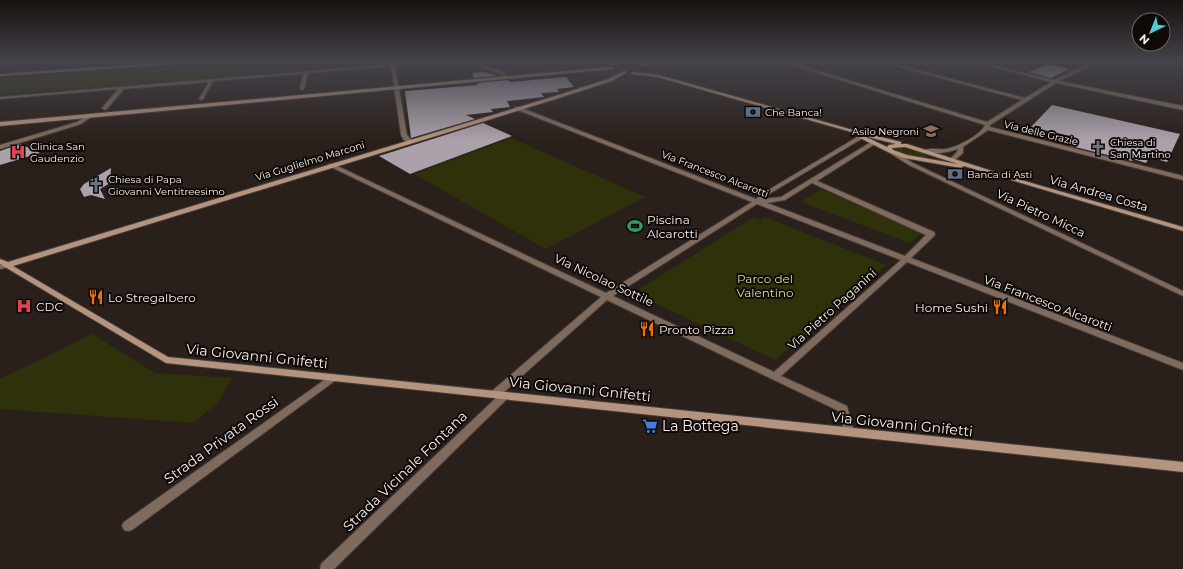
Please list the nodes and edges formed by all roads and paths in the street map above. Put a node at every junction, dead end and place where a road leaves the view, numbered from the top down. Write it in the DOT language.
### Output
graph roads {
  1 [pos="122,88"];
  2 [pos="127,88"];
  3 [pos="208,88"];
  4 [pos="397,88"];
  5 [pos="401,88"];
  6 [pos="585,88"];
  7 [pos="702,88"];
  8 [pos="865,88"];
  9 [pos="979,88"];
  10 [pos="1046,88"];
  11 [pos="1087,88"];
  12 [pos="0,98"];
  13 [pos="202,99"];
  14 [pos="1026,100"];
  15 [pos="105,108"];
  16 [pos="516,108"];
  17 [pos="1183,108"];
  18 [pos="91,115"];
  19 [pos="0,124"];
  20 [pos="987,126"];
  21 [pos="851,131"];
  22 [pos="861,136"];
  23 [pos="410,142"];
  24 [pos="873,143"];
  25 [pos="905,144"];
  26 [pos="0,147"];
  27 [pos="961,148"];
  28 [pos="890,151"];
  29 [pos="929,152"];
  30 [pos="953,159"];
  31 [pos="928,161"];
  32 [pos="941,163"];
  33 [pos="331,165"];
  34 [pos="1009,178"];
  35 [pos="1183,178"];
  36 [pos="812,181"];
  37 [pos="756,202"];
  38 [pos="1183,229"];
  39 [pos="905,260"];
  40 [pos="2,264"];
  41 [pos="1182,292"];
  42 [pos="607,296"];
  43 [pos="1183,367"];
  44 [pos="775,376"];
  45 [pos="333,378"];
  46 [pos="500,395"];
  47 [pos="849,432"];
  48 [pos="1183,467"];
  49 [pos="128,526"];
  50 [pos="326,568"];
  1 -- 2 [label="street"];
  1 -- 12 [label="street"];
  1 -- 15 [label="street"];
  3 -- 13 [label="street"];
  4 -- 5 [label="main road"];
  4 -- 18 [label="main road"];
  4 -- 23 [label="street"];
  6 -- 16 [label="main road, Via Guglielmo Marconi"];
  7 -- 21 [label="main road"];
  8 -- 20 [label="street, Via delle Grazie"];
  9 -- 14 [label="street"];
  10 -- 14 [label="street"];
  11 -- 17 [label="street"];
  14 -- 20 [label="street"];
  16 -- 23 [label="main road, Via Guglielmo Marconi"];
  16 -- 37 [label="street, Via Francesco Alcarotti"];
  18 -- 19 [label="main road"];
  18 -- 26 [label="street"];
  20 -- 27 [label="street"];
  20 -- 35 [label="street, Via delle Grazie"];
  21 -- 22 [label="main road"];
  21 -- 25 [label="main road"];
  22 -- 24 [label="main road"];
  22 -- 37 [label="street, Strada Vicinale Fontana"];
  23 -- 33 [label="main road, Via Guglielmo Marconi"];
  24 -- 28 [label="main road"];
  24 -- 36 [label="street"];
  25 -- 28 [label="main road"];
  25 -- 29 [label="main road, Via Andrea Costa"];
  27 -- 29 [label="street"];
  27 -- 30 [label="street"];
  28 -- 31 [label="main road, Via Andrea Costa"];
  28 -- 41 [label="street, Via Pietro Micca"];
  29 -- 30 [label="main road, Via Andrea Costa"];
  29 -- 31 [label="main road"];
  30 -- 32 [label="main road, Via Andrea Costa"];
  30 -- 34 [label="main road, Via Andrea Costa"];
  31 -- 32 [label="main road, Via Andrea Costa"];
  32 -- 34 [label="main road, Via Andrea Costa"];
  33 -- 40 [label="main road, Via Guglielmo Marconi"];
  33 -- 42 [label="street, Via Nicolao Sottile"];
  34 -- 38 [label="main road, Via Andrea Costa"];
  36 -- 37 [label="street"];
  36 -- 39 [label="street"];
  37 -- 39 [label="street, Via Francesco Alcarotti"];
  37 -- 42 [label="street, Strada Vicinale Fontana"];
  39 -- 43 [label="street, Via Francesco Alcarotti"];
  39 -- 44 [label="street, Via Pietro Paganini"];
  40 -- 45 [label="main road, Via Giovanni Gnifetti"];
  42 -- 44 [label="street, Via Nicolao Sottile"];
  42 -- 46 [label="street, Strada Vicinale Fontana"];
  44 -- 47 [label="street, Via Nicolao Sottile"];
  45 -- 46 [label="main road, Via Giovanni Gnifetti"];
  45 -- 49 [label="street, Strada Privata Rossi"];
  46 -- 47 [label="main road, Via Giovanni Gnifetti"];
  46 -- 50 [label="street, Strada Vicinale Fontana"];
  47 -- 48 [label="main road, Via Giovanni Gnifetti"];
}
